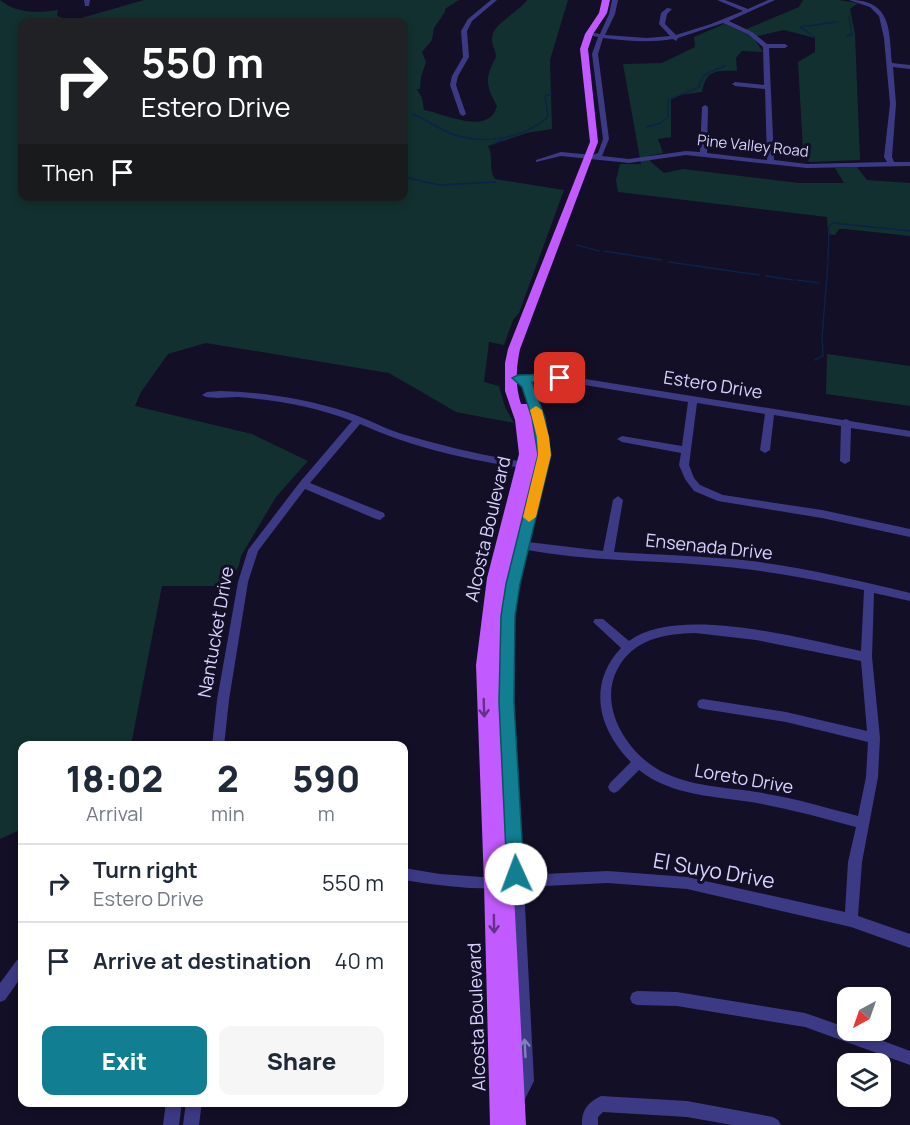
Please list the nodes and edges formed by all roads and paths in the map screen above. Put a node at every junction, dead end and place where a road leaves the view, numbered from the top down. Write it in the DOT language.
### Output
graph roads {
  1 [pos="494,0"];
  2 [pos="610,0"];
  3 [pos="720,0"];
  4 [pos="772,0"];
  5 [pos="852,0"];
  6 [pos="868,2"];
  7 [pos="669,9"];
  8 [pos="748,10"];
  9 [pos="723,21"];
  10 [pos="595,35"];
  11 [pos="676,39"];
  12 [pos="645,41"];
  13 [pos="766,46"];
  14 [pos="785,46"];
  15 [pos="646,50"];
  16 [pos="890,65"];
  17 [pos="910,67"];
  18 [pos="735,84"];
  19 [pos="768,87"];
  20 [pos="705,107"];
  21 [pos="463,114"];
  22 [pos="703,154"];
  23 [pos="591,156"];
  24 [pos="538,161"];
  25 [pos="771,162"];
  26 [pos="891,164"];
  27 [pos="910,164"];
  28 [pos="514,379"];
  29 [pos="207,395"];
  30 [pos="693,399"];
  31 [pos="770,411"];
  32 [pos="358,420"];
  33 [pos="846,422"];
  34 [pos="910,434"];
  35 [pos="621,439"];
  36 [pos="685,450"];
  37 [pos="765,450"];
  38 [pos="845,461"];
  39 [pos="528,466"];
  40 [pos="303,484"];
  41 [pos="618,500"];
  42 [pos="380,516"];
  43 [pos="910,533"];
  44 [pos="513,543"];
  45 [pos="608,554"];
  46 [pos="869,588"];
  47 [pos="910,597"];
  48 [pos="598,622"];
  49 [pos="628,647"];
  50 [pos="866,657"];
  51 [pos="703,704"];
  52 [pos="874,738"];
  53 [pos="219,741"];
  54 [pos="639,762"];
  55 [pos="615,787"];
  56 [pos="863,823"];
  57 [pos="408,875"];
  58 [pos="505,882"];
  59 [pos="851,920"];
  60 [pos="910,941"];
  61 [pos="18,969"];
  62 [pos="3,986"];
  63 [pos="638,999"];
  64 [pos="910,1058"];
  65 [pos="173,1107"];
  66 [pos="193,1107"];
  67 [pos="171,1125"];
  68 [pos="191,1125"];
  69 [pos="500,1125"];
  70 [pos="516,1125"];
  71 [pos="590,1125"];
  72 [pos="773,1125"];
  1 -- 21 [label="street"];
  2 -- 10 [label="main road, Alcosta Boulevard"];
  3 -- 8 [label="street"];
  4 -- 8 [label="street"];
  5 -- 6 [label="street"];
  6 -- 16 [label="street"];
  7 -- 11 [label="street"];
  8 -- 9 [label="street"];
  9 -- 11 [label="street"];
  9 -- 13 [label="street"];
  10 -- 12 [label="street"];
  10 -- 23 [label="main road, Alcosta Boulevard"];
  11 -- 12 [label="street"];
  12 -- 15 [label="street"];
  13 -- 14 [label="street"];
  13 -- 19 [label="street"];
  16 -- 17 [label="street"];
  16 -- 26 [label="street"];
  18 -- 19 [label="street"];
  19 -- 25 [label="street"];
  20 -- 22 [label="street"];
  22 -- 23 [label="street, Pine Valley Road"];
  22 -- 25 [label="street, Pine Valley Road"];
  23 -- 24 [label="street, Pine Valley Road"];
  23 -- 28 [label="main road, Alcosta Boulevard"];
  25 -- 26 [label="street, Pine Valley Road"];
  26 -- 27 [label="street, Pine Valley Road"];
  28 -- 30 [label="street, Estero Drive"];
  28 -- 39 [label="main road, Alcosta Boulevard"];
  28 -- 44 [label="street, Alcosta Boulevard"];
  29 -- 32 [label="street"];
  30 -- 31 [label="street, Estero Drive"];
  30 -- 36 [label="street"];
  31 -- 33 [label="street, Estero Drive"];
  31 -- 37 [label="street"];
  32 -- 39 [label="street"];
  32 -- 40 [label="street, Nantucket Drive"];
  33 -- 34 [label="street, Estero Drive"];
  33 -- 38 [label="street"];
  35 -- 36 [label="street"];
  36 -- 43 [label="street"];
  39 -- 44 [label="main road, Alcosta Boulevard"];
  40 -- 42 [label="street"];
  40 -- 53 [label="street, Nantucket Drive"];
  41 -- 45 [label="street"];
  44 -- 45 [label="street, Ensenada Drive"];
  44 -- 58 [label="main road, Alcosta Boulevard"];
  45 -- 46 [label="street, Ensenada Drive"];
  46 -- 47 [label="street, Ensenada Drive"];
  46 -- 50 [label="street"];
  48 -- 49 [label="street"];
  49 -- 50 [label="street, Loreto Drive"];
  49 -- 54 [label="street, Loreto Drive"];
  50 -- 52 [label="street"];
  51 -- 52 [label="street"];
  52 -- 56 [label="street"];
  54 -- 55 [label="street"];
  54 -- 56 [label="street, Loreto Drive"];
  56 -- 59 [label="street"];
  57 -- 58 [label="street, El Suyo Drive"];
  58 -- 59 [label="street, El Suyo Drive"];
  58 -- 69 [label="main road, Alcosta Boulevard, one-way"];
  70 -- 58 [label="main road, Alcosta Boulevard, one-way"];
  59 -- 60 [label="street, El Suyo Drive"];
  61 -- 62 [label="street"];
  63 -- 64 [label="street"];
  65 -- 67 [label="street"];
  66 -- 68 [label="street"];
  71 -- 72 [label="street"];
}
